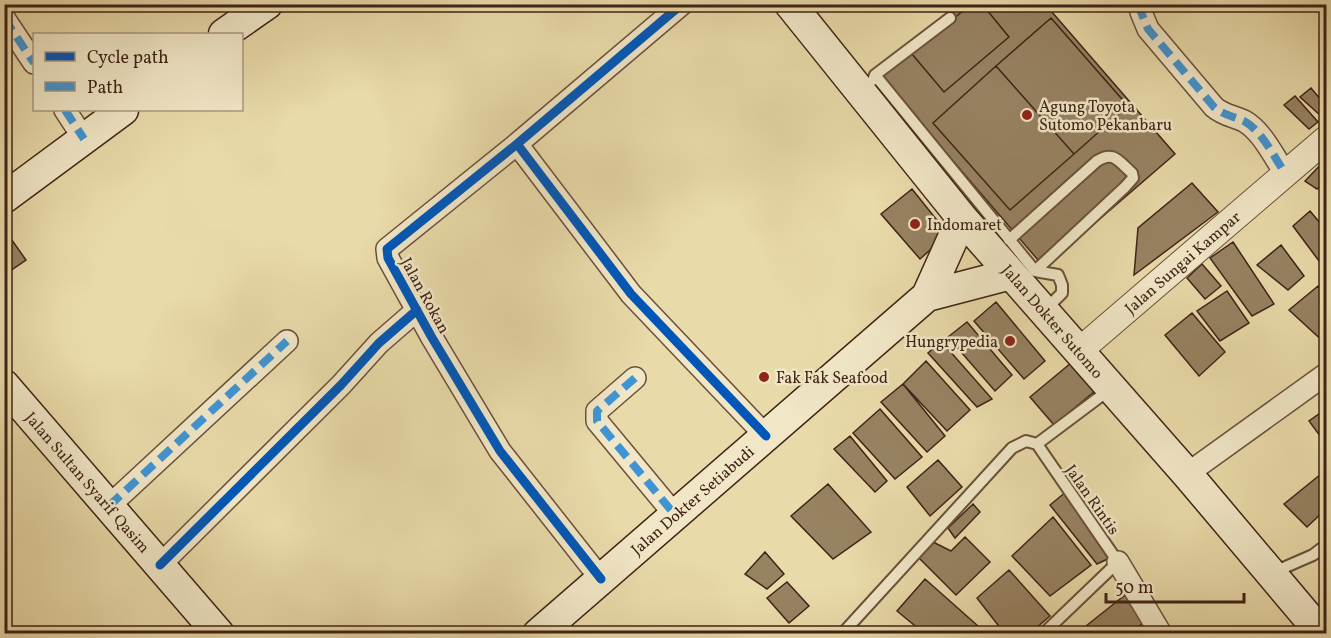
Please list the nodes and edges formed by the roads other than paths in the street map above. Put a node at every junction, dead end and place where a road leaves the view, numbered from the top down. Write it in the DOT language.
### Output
graph roads {
  1 [pos="267,4"];
  2 [pos="682,4"];
  3 [pos="790,4"];
  4 [pos="1142,4"];
  5 [pos="4,18"];
  6 [pos="950,18"];
  7 [pos="225,33"];
  8 [pos="33,62"];
  9 [pos="870,86"];
  10 [pos="66,111"];
  11 [pos="122,111"];
  12 [pos="84,139"];
  13 [pos="1326,139"];
  14 [pos="517,144"];
  15 [pos="1285,173"];
  16 [pos="4,198"];
  17 [pos="963,218"];
  18 [pos="1009,240"];
  19 [pos="1023,272"];
  20 [pos="927,296"];
  21 [pos="417,310"];
  22 [pos="287,341"];
  23 [pos="1079,351"];
  24 [pos="1326,374"];
  25 [pos="636,378"];
  26 [pos="4,386"];
  27 [pos="1112,388"];
  28 [pos="766,436"];
  29 [pos="1037,444"];
  30 [pos="1187,474"];
  31 [pos="109,506"];
  32 [pos="675,515"];
  33 [pos="1326,545"];
  34 [pos="1118,562"];
  35 [pos="160,565"];
  36 [pos="1271,573"];
  37 [pos="601,579"];
  38 [pos="219,633"];
  39 [pos="538,633"];
  40 [pos="842,633"];
  41 [pos="1043,633"];
  42 [pos="1161,633"];
  43 [pos="1323,633"];
  1 -- 7 [label="main road"];
  2 -- 14 [label="street, Jalan Rokan"];
  3 -- 9 [label="main road, Jalan Dokter Sutomo"];
  4 -- 15 [label="street"];
  5 -- 8 [label="street"];
  6 -- 9 [label="lane"];
  9 -- 17 [label="main road, Jalan Dokter Sutomo"];
  9 -- 18 [label="lane"];
  10 -- 12 [label="street"];
  11 -- 12 [label="main road"];
  12 -- 16 [label="main road"];
  13 -- 15 [label="street, Jalan Sungai Kampar"];
  14 -- 21 [label="street, Jalan Rokan"];
  14 -- 28 [label="street"];
  15 -- 23 [label="street, Jalan Sungai Kampar"];
  17 -- 19 [label="main road, Jalan Dokter Sutomo"];
  17 -- 20 [label="main road, Jalan Dokter Setiabudi"];
  18 -- 19 [label="lane"];
  18 -- 19 [label="lane"];
  19 -- 20 [label="main road, Jalan Dokter Setiabudi"];
  19 -- 23 [label="main road, Jalan Dokter Sutomo"];
  20 -- 28 [label="main road, Jalan Dokter Setiabudi"];
  21 -- 35 [label="street"];
  21 -- 37 [label="street, Jalan Rokan"];
  22 -- 31 [label="street"];
  23 -- 27 [label="main road, Jalan Dokter Sutomo"];
  24 -- 30 [label="street"];
  25 -- 32 [label="street"];
  26 -- 31 [label="main road, Jalan Sultan Syarif Qasim"];
  27 -- 29 [label="lane"];
  27 -- 30 [label="main road, Jalan Dokter Sutomo"];
  28 -- 32 [label="main road, Jalan Dokter Setiabudi"];
  29 -- 34 [label="lane, Jalan Rintis"];
  29 -- 40 [label="lane"];
  30 -- 36 [label="main road, Jalan Dokter Sutomo"];
  31 -- 35 [label="main road, Jalan Sultan Syarif Qasim"];
  32 -- 37 [label="main road, Jalan Dokter Setiabudi"];
  33 -- 36 [label="lane"];
  34 -- 41 [label="lane"];
  34 -- 42 [label="street"];
  35 -- 38 [label="main road, Jalan Sultan Syarif Qasim"];
  36 -- 43 [label="main road, Jalan Dokter Sutomo"];
  37 -- 39 [label="main road, Jalan Dokter Setiabudi"];
}
